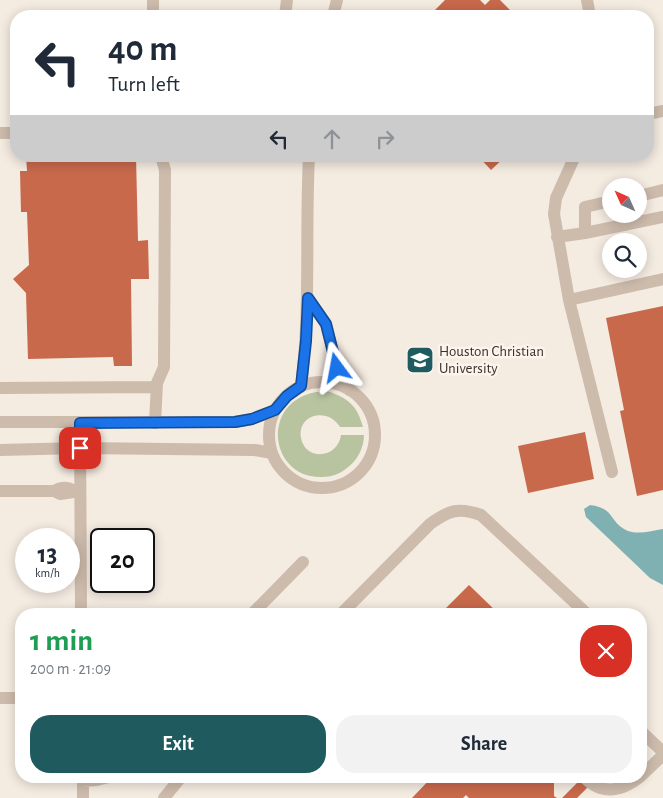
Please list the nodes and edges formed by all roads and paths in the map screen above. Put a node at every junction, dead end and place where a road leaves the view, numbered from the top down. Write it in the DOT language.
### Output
graph roads {
  1 [pos="163,162"];
  2 [pos="309,162"];
  3 [pos="572,162"];
  4 [pos="663,190"];
  5 [pos="648,194"];
  6 [pos="602,203"];
  7 [pos="663,217"];
  8 [pos="586,233"];
  9 [pos="556,237"];
  10 [pos="663,279"];
  11 [pos="308,298"];
  12 [pos="569,300"];
  13 [pos="301,386"];
  14 [pos="156,387"];
  15 [pos="0,388"];
  16 [pos="349,390"];
  17 [pos="275,410"];
  18 [pos="0,422"];
  19 [pos="63,423"];
  20 [pos="80,423"];
  21 [pos="155,423"];
  22 [pos="80,448"];
  23 [pos="0,450"];
  24 [pos="272,453"];
  25 [pos="612,472"];
  26 [pos="0,491"];
  27 [pos="77,491"];
  28 [pos="303,562"];
  29 [pos="81,608"];
  30 [pos="258,608"];
  31 [pos="348,608"];
  32 [pos="581,608"];
  33 [pos="0,698"];
  34 [pos="15,698"];
  35 [pos="647,737"];
  36 [pos="663,754"];
  37 [pos="647,770"];
  38 [pos="83,783"];
  39 [pos="176,783"];
  40 [pos="591,783"];
  41 [pos="630,783"];
  42 [pos="83,798"];
  43 [pos="164,798"];
  1 -- 14 [label="lane"];
  2 -- 11 [label="lane"];
  3 -- 9 [label="lane"];
  4 -- 5 [label="lane"];
  6 -- 8 [label="lane"];
  7 -- 8 [label="lane"];
  8 -- 9 [label="lane"];
  9 -- 12 [label="lane"];
  10 -- 12 [label="lane"];
  11 -- 13 [label="lane"];
  11 -- 16 [label="lane"];
  12 -- 25 [label="lane"];
  13 -- 16 [label="lane"];
  13 -- 17 [label="lane"];
  14 -- 15 [label="lane"];
  14 -- 21 [label="lane"];
  16 -- 24 [label="lane"];
  17 -- 21 [label="lane"];
  17 -- 24 [label="lane"];
  18 -- 19 [label="lane"];
  19 -- 20 [label="lane"];
  19 -- 22 [label="lane"];
  20 -- 21 [label="lane"];
  20 -- 22 [label="lane"];
  22 -- 23 [label="lane"];
  22 -- 24 [label="lane"];
  22 -- 27 [label="lane"];
  26 -- 27 [label="lane"];
  27 -- 29 [label="lane"];
  28 -- 30 [label="lane"];
  31 -- 32 [label="lane"];
  33 -- 34 [label="lane"];
  35 -- 36 [label="lane"];
  36 -- 37 [label="lane"];
  38 -- 42 [label="lane"];
  39 -- 43 [label="lane"];
  40 -- 41 [label="lane"];
}
